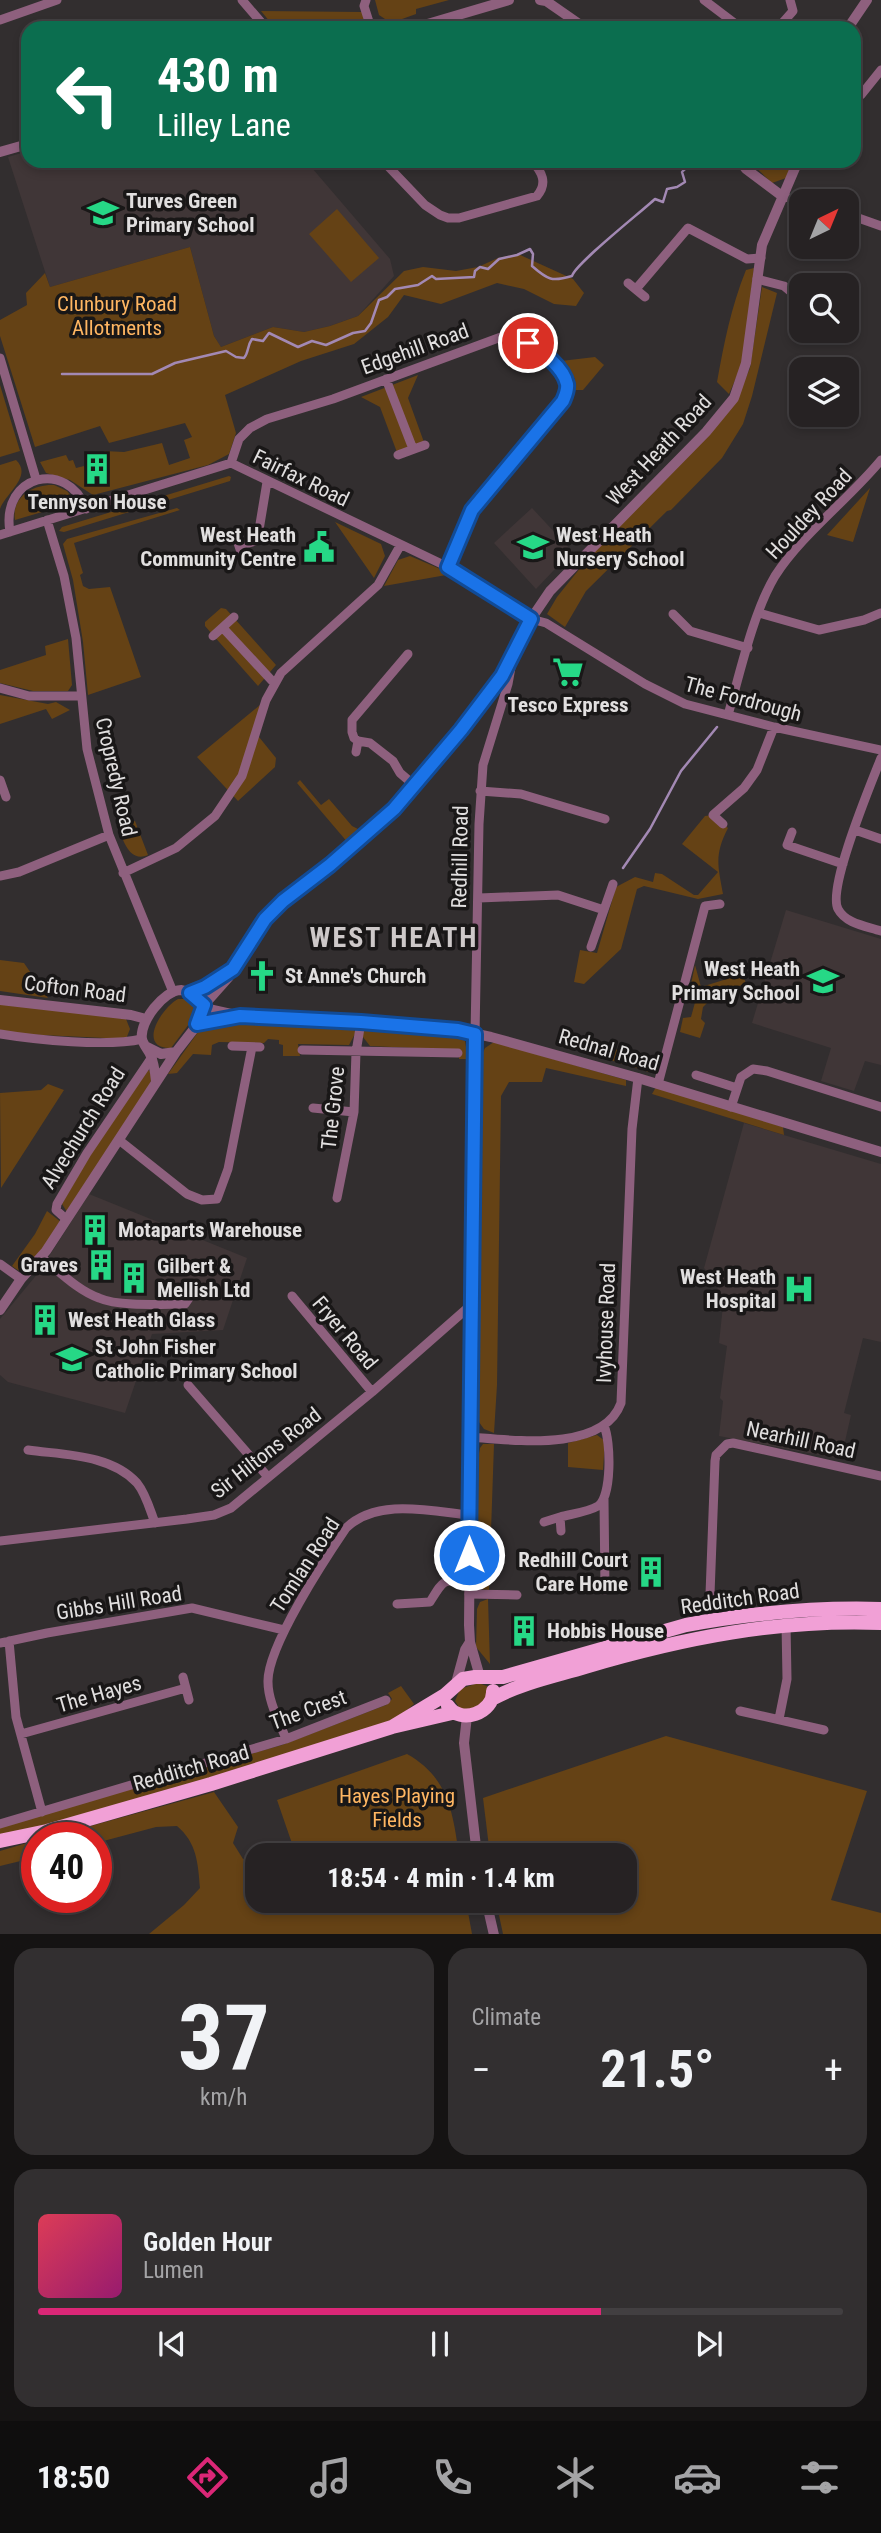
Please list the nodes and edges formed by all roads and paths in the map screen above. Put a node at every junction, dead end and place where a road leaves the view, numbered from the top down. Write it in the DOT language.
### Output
graph roads {
  1 [pos="57,0"];
  2 [pos="242,0"];
  3 [pos="366,0"];
  4 [pos="509,0"];
  5 [pos="540,0"];
  6 [pos="704,0"];
  7 [pos="790,0"];
  8 [pos="867,0"];
  9 [pos="0,20"];
  10 [pos="260,21"];
  11 [pos="369,21"];
  12 [pos="438,21"];
  13 [pos="575,21"];
  14 [pos="732,21"];
  15 [pos="784,21"];
  16 [pos="853,21"];
  17 [pos="881,70"];
  18 [pos="861,95"];
  19 [pos="21,146"];
  20 [pos="0,152"];
  21 [pos="390,168"];
  22 [pos="537,168"];
  23 [pos="746,168"];
  24 [pos="795,168"];
  25 [pos="782,197"];
  26 [pos="789,199"];
  27 [pos="859,218"];
  28 [pos="881,226"];
  29 [pos="761,258"];
  30 [pos="757,279"];
  31 [pos="789,290"];
  32 [pos="645,298"];
  33 [pos="0,358"];
  34 [pos="386,379"];
  35 [pos="425,445"];
  36 [pos="413,449"];
  37 [pos="398,455"];
  38 [pos="881,460"];
  39 [pos="231,463"];
  40 [pos="36,479"];
  41 [pos="267,482"];
  42 [pos="86,509"];
  43 [pos="47,520"];
  44 [pos="10,532"];
  45 [pos="0,535"];
  46 [pos="400,546"];
  47 [pos="243,558"];
  48 [pos="448,567"];
  49 [pos="759,613"];
  50 [pos="881,613"];
  51 [pos="673,614"];
  52 [pos="234,617"];
  53 [pos="531,619"];
  54 [pos="223,628"];
  55 [pos="213,636"];
  56 [pos="748,648"];
  57 [pos="408,654"];
  58 [pos="513,657"];
  59 [pos="275,684"];
  60 [pos="0,688"];
  61 [pos="81,696"];
  62 [pos="486,696"];
  63 [pos="500,705"];
  64 [pos="728,715"];
  65 [pos="774,727"];
  66 [pos="358,741"];
  67 [pos="881,750"];
  68 [pos="356,752"];
  69 [pos="881,758"];
  70 [pos="0,780"];
  71 [pos="414,785"];
  72 [pos="480,791"];
  73 [pos="17,794"];
  74 [pos="3,798"];
  75 [pos="605,818"];
  76 [pos="723,824"];
  77 [pos="855,830"];
  78 [pos="792,832"];
  79 [pos="109,835"];
  80 [pos="881,839"];
  81 [pos="843,864"];
  82 [pos="123,873"];
  83 [pos="0,876"];
  84 [pos="613,884"];
  85 [pos="479,898"];
  86 [pos="720,904"];
  87 [pos="604,910"];
  88 [pos="881,931"];
  89 [pos="591,947"];
  90 [pos="233,969"];
  91 [pos="173,992"];
  92 [pos="190,993"];
  93 [pos="0,1000"];
  94 [pos="208,1008"];
  95 [pos="240,1016"];
  96 [pos="146,1019"];
  97 [pos="361,1022"];
  98 [pos="197,1024"];
  99 [pos="0,1034"];
  100 [pos="475,1034"];
  101 [pos="232,1046"];
  102 [pos="147,1048"];
  103 [pos="302,1050"];
  104 [pos="176,1052"];
  105 [pos="356,1052"];
  106 [pos="458,1053"];
  107 [pos="696,1075"];
  108 [pos="638,1078"];
  109 [pos="156,1081"];
  110 [pos="659,1084"];
  111 [pos="737,1088"];
  112 [pos="731,1107"];
  113 [pos="881,1107"];
  114 [pos="313,1108"];
  115 [pos="354,1112"];
  116 [pos="119,1140"];
  117 [pos="881,1152"];
  118 [pos="337,1198"];
  119 [pos="65,1219"];
  120 [pos="41,1257"];
  121 [pos="0,1264"];
  122 [pos="21,1279"];
  123 [pos="196,1288"];
  124 [pos="292,1296"];
  125 [pos="471,1305"];
  126 [pos="1,1306"];
  127 [pos="188,1385"];
  128 [pos="372,1392"];
  129 [pos="604,1426"];
  130 [pos="469,1437"];
  131 [pos="28,1450"];
  132 [pos="881,1476"];
  133 [pos="268,1477"];
  134 [pos="604,1499"];
  135 [pos="469,1515"];
  136 [pos="560,1517"];
  137 [pos="544,1522"];
  138 [pos="155,1523"];
  139 [pos="561,1531"];
  140 [pos="0,1541"];
  141 [pos="469,1580"];
  142 [pos="605,1590"];
  143 [pos="469,1594"];
  144 [pos="517,1595"];
  145 [pos="404,1606"];
  146 [pos="881,1609"];
  147 [pos="709,1621"];
  148 [pos="881,1623"];
  149 [pos="786,1624"];
  150 [pos="284,1630"];
  151 [pos="4,1642"];
  152 [pos="470,1642"];
  153 [pos="183,1677"];
  154 [pos="483,1678"];
  155 [pos="452,1687"];
  156 [pos="186,1688"];
  157 [pos="494,1698"];
  158 [pos="189,1699"];
  159 [pos="386,1700"];
  160 [pos="740,1711"];
  161 [pos="460,1715"];
  162 [pos="779,1719"];
  163 [pos="392,1727"];
  164 [pos="824,1730"];
  165 [pos="21,1734"];
  166 [pos="286,1739"];
  167 [pos="42,1812"];
  168 [pos="0,1824"];
  169 [pos="0,1841"];
  170 [pos="475,1843"];
  171 [pos="489,1913"];
  172 [pos="494,1934"];
  1 -- 9 [label="street"];
  2 -- 10 [label="street"];
  3 -- 11 [label="street"];
  4 -- 12 [label="street"];
  5 -- 13 [label="street"];
  6 -- 14 [label="street"];
  7 -- 15 [label="street"];
  8 -- 16 [label="street"];
  17 -- 18 [label="street"];
  19 -- 20 [label="street"];
  21 -- 22 [label="street"];
  23 -- 25 [label="street"];
  24 -- 25 [label="street, West Heath Road"];
  25 -- 26 [label="street"];
  25 -- 29 [label="street, West Heath Road"];
  27 -- 28 [label="street"];
  29 -- 30 [label="street, West Heath Road"];
  29 -- 32 [label="street"];
  30 -- 31 [label="street"];
  30 -- 53 [label="street, West Heath Road"];
  33 -- 40 [label="street"];
  34 -- 36 [label="street"];
  34 -- 39 [label="street, Edgehill Road"];
  34 -- 48 [label="street, Edgehill Road"];
  35 -- 36 [label="street"];
  36 -- 37 [label="street"];
  38 -- 49 [label="street, Houldey Road"];
  39 -- 41 [label="street, Fairfax Road"];
  39 -- 42 [label="street, Fairfax Road"];
  40 -- 42 [label="street"];
  40 -- 44 [label="street"];
  41 -- 46 [label="street, Fairfax Road"];
  41 -- 47 [label="street"];
  42 -- 43 [label="street, Fairfax Road"];
  43 -- 44 [label="street, Fairfax Road"];
  43 -- 61 [label="street, Cropredy Road"];
  44 -- 45 [label="street, Fairfax Road"];
  46 -- 48 [label="street, Fairfax Road"];
  46 -- 59 [label="street"];
  48 -- 53 [label="street, Fairfax Road"];
  49 -- 50 [label="street"];
  49 -- 56 [label="street, Houldey Road"];
  51 -- 56 [label="street"];
  52 -- 54 [label="street"];
  53 -- 58 [label="street, Redhill Road"];
  53 -- 64 [label="street, The Fordrough"];
  54 -- 55 [label="street"];
  54 -- 59 [label="street"];
  56 -- 64 [label="street, Houldey Road"];
  57 -- 66 [label="street"];
  58 -- 62 [label="street"];
  58 -- 63 [label="street, Redhill Road"];
  59 -- 82 [label="street"];
  60 -- 61 [label="street"];
  61 -- 79 [label="street, Cropredy Road"];
  62 -- 63 [label="street"];
  62 -- 71 [label="street"];
  63 -- 72 [label="street, Redhill Road"];
  64 -- 65 [label="street, The Fordrough"];
  65 -- 67 [label="street, The Fordrough"];
  65 -- 76 [label="street"];
  66 -- 68 [label="street"];
  66 -- 71 [label="street"];
  69 -- 77 [label="street"];
  70 -- 74 [label="street"];
  71 -- 90 [label="street"];
  72 -- 75 [label="street"];
  72 -- 85 [label="street, Redhill Road"];
  73 -- 74 [label="street"];
  77 -- 80 [label="street"];
  77 -- 81 [label="street"];
  78 -- 81 [label="street"];
  79 -- 82 [label="street, Cropredy Road"];
  79 -- 83 [label="street"];
  81 -- 88 [label="street"];
  82 -- 91 [label="street, Cropredy Road"];
  84 -- 87 [label="street"];
  85 -- 87 [label="street"];
  85 -- 100 [label="street, Redhill Road"];
  86 -- 110 [label="street"];
  87 -- 89 [label="street"];
  90 -- 92 [label="street"];
  90 -- 94 [label="street"];
  91 -- 92 [label="street"];
  91 -- 96 [label="street"];
  92 -- 94 [label="street"];
  93 -- 96 [label="street, Cofton Road"];
  94 -- 95 [label="street"];
  94 -- 98 [label="street, Alvechurch Road"];
  95 -- 97 [label="street, Rednal Road"];
  95 -- 98 [label="street"];
  96 -- 102 [label="street"];
  97 -- 100 [label="street, Rednal Road"];
  97 -- 105 [label="street, The Grove"];
  98 -- 104 [label="street, Alvechurch Road"];
  99 -- 102 [label="street"];
  100 -- 108 [label="street, Rednal Road"];
  100 -- 125 [label="street, Redhill Road"];
  101 -- 116 [label="street"];
  102 -- 104 [label="street"];
  102 -- 109 [label="street, Alvechurch Road"];
  102 -- 119 [label="street, Alvechurch Road"];
  103 -- 105 [label="street"];
  104 -- 109 [label="street, Alvechurch Road"];
  105 -- 106 [label="street"];
  105 -- 115 [label="street, The Grove"];
  107 -- 111 [label="street"];
  108 -- 110 [label="street, Rednal Road"];
  108 -- 129 [label="street, Ivyhouse Road"];
  109 -- 116 [label="street, Alvechurch Road"];
  110 -- 112 [label="street, Rednal Road"];
  111 -- 112 [label="street"];
  111 -- 113 [label="street"];
  112 -- 117 [label="street, Rednal Road"];
  114 -- 115 [label="street"];
  115 -- 118 [label="street, The Grove"];
  116 -- 119 [label="street, Alvechurch Road"];
  119 -- 120 [label="street, Alvechurch Road"];
  120 -- 122 [label="street, Alvechurch Road"];
  120 -- 123 [label="street"];
  121 -- 122 [label="street"];
  122 -- 126 [label="street, Alvechurch Road"];
  124 -- 128 [label="street, Fryer Road"];
  125 -- 128 [label="street, Sir Hiltons Road"];
  125 -- 130 [label="street, Redhill Road"];
  127 -- 133 [label="street"];
  128 -- 133 [label="street, Sir Hiltons Road"];
  129 -- 130 [label="street"];
  129 -- 134 [label="street"];
  130 -- 135 [label="street, Redhill Road"];
  131 -- 138 [label="street"];
  132 -- 147 [label="street, Nearhill Road"];
  133 -- 138 [label="street, Sir Hiltons Road"];
  134 -- 136 [label="street"];
  134 -- 142 [label="street"];
  135 -- 141 [label="street, Redhill Road"];
  135 -- 150 [label="street, Tomlan Road"];
  136 -- 137 [label="street"];
  136 -- 139 [label="street"];
  138 -- 140 [label="street, Sir Hiltons Road"];
  141 -- 143 [label="street, Redhill Road"];
  141 -- 145 [label="street"];
  143 -- 144 [label="street"];
  143 -- 152 [label="street, Redhill Road"];
  146 -- 147 [label="highway, Redditch Road"];
  147 -- 154 [label="highway, Redditch Road"];
  148 -- 149 [label="highway, Redditch Road"];
  149 -- 157 [label="highway, Redditch Road"];
  149 -- 162 [label="street"];
  150 -- 151 [label="street, Gibbs Hill Road"];
  150 -- 166 [label="street, Tomlan Road"];
  151 -- 165 [label="street"];
  152 -- 154 [label="street, Redhill Road"];
  152 -- 155 [label="street, Redhill Road"];
  153 -- 156 [label="street"];
  154 -- 155 [label="highway"];
  154 -- 157 [label="highway"];
  155 -- 161 [label="highway"];
  155 -- 163 [label="highway, Redditch Road"];
  156 -- 158 [label="street"];
  156 -- 165 [label="street, The Hayes"];
  157 -- 161 [label="highway"];
  159 -- 166 [label="street, The Crest"];
  160 -- 162 [label="street"];
  161 -- 163 [label="highway, Redditch Road"];
  161 -- 170 [label="street"];
  162 -- 164 [label="street"];
  163 -- 169 [label="highway, Redditch Road"];
  165 -- 167 [label="street"];
  166 -- 167 [label="street, The Crest"];
  167 -- 168 [label="street, The Crest"];
  171 -- 172 [label="street"];
}
